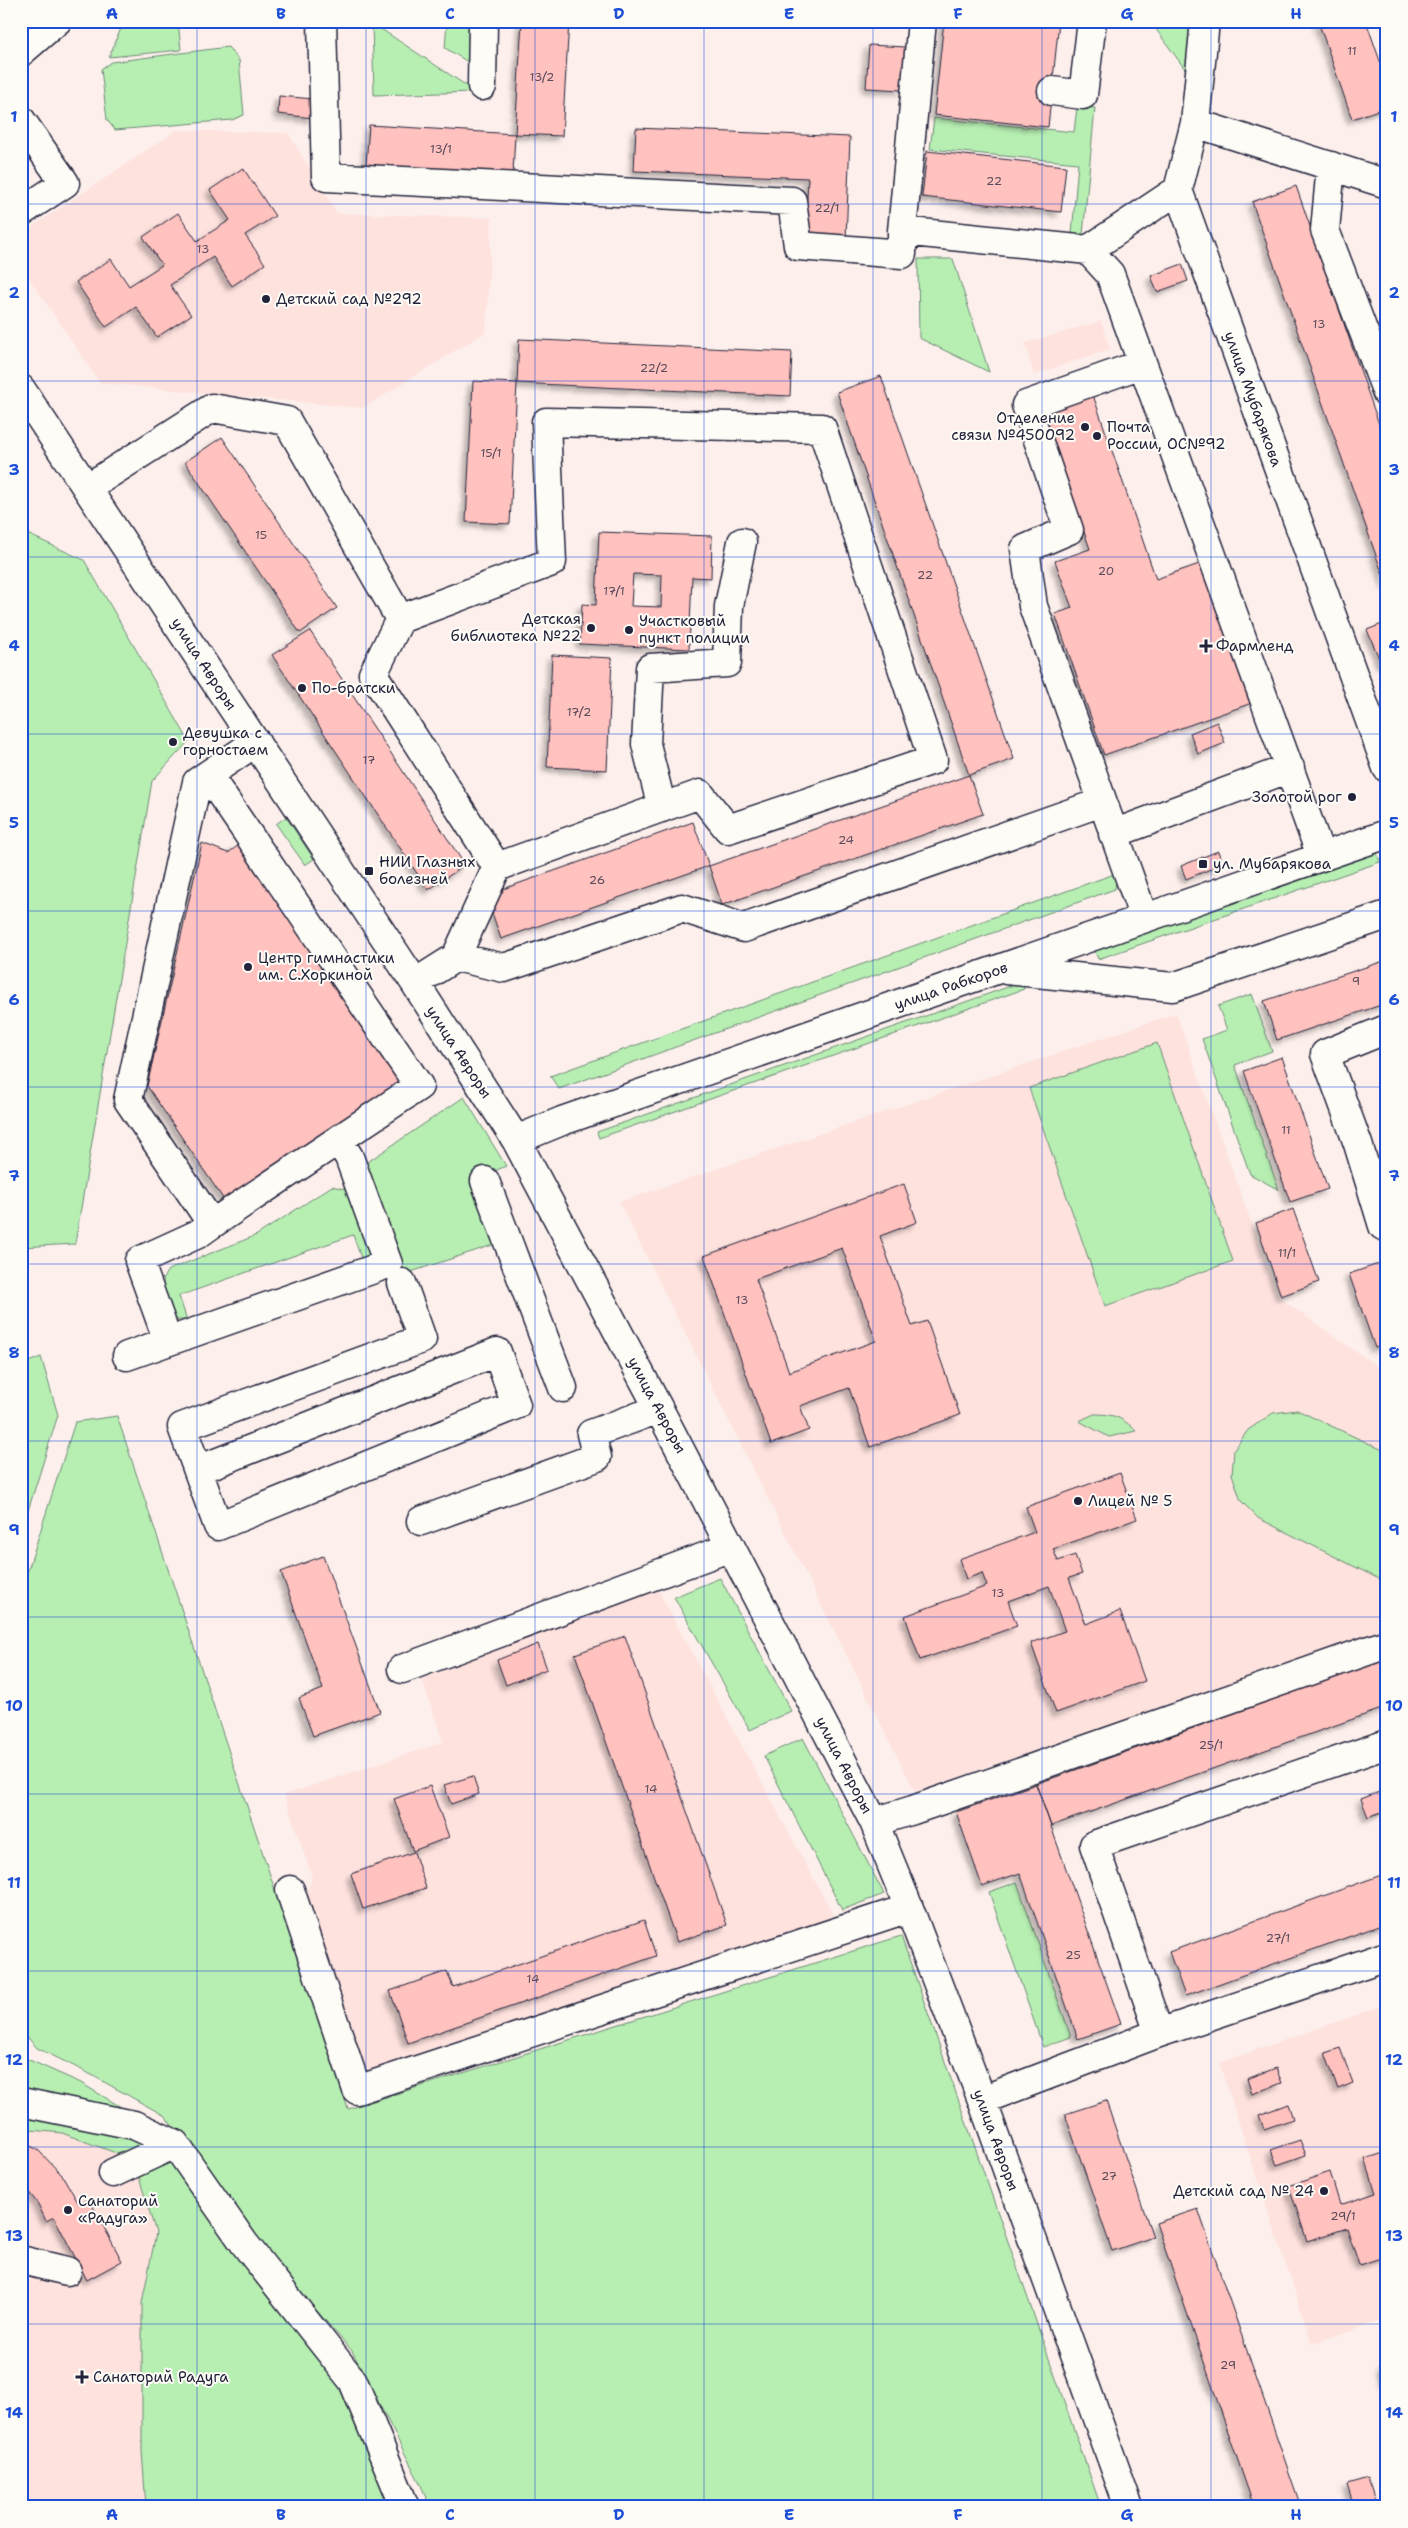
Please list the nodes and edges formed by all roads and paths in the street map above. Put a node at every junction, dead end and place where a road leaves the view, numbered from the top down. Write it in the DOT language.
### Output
graph roads {
  1 [pos="56,21"];
  2 [pos="322,21"];
  3 [pos="484,21"];
  4 [pos="922,21"];
  5 [pos="1092,21"];
  6 [pos="1205,21"];
  7 [pos="21,52"];
  8 [pos="482,86"];
  9 [pos="1052,90"];
  10 [pos="21,120"];
  11 [pos="1196,123"];
  12 [pos="1331,166"];
  13 [pos="1387,184"];
  14 [pos="1178,190"];
  15 [pos="21,212"];
  16 [pos="902,231"];
  17 [pos="1088,250"];
  18 [pos="1142,364"];
  19 [pos="21,389"];
  20 [pos="1387,393"];
  21 [pos="87,488"];
  22 [pos="742,542"];
  23 [pos="400,619"];
  24 [pos="256,742"];
  25 [pos="1290,768"];
  26 [pos="1387,768"];
  27 [pos="208,775"];
  28 [pos="1102,802"];
  29 [pos="662,808"];
  30 [pos="1113,834"];
  31 [pos="1387,834"];
  32 [pos="1322,856"];
  33 [pos="497,867"];
  34 [pos="1387,915"];
  35 [pos="1144,918"];
  36 [pos="456,957"];
  37 [pos="998,969"];
  38 [pos="415,984"];
  39 [pos="1387,1028"];
  40 [pos="338,1140"];
  41 [pos="516,1140"];
  42 [pos="485,1181"];
  43 [pos="212,1224"];
  44 [pos="1387,1228"];
  45 [pos="402,1282"];
  46 [pos="168,1341"];
  47 [pos="127,1356"];
  48 [pos="563,1388"];
  49 [pos="660,1409"];
  50 [pos="198,1470"];
  51 [pos="421,1521"];
  52 [pos="732,1547"];
  53 [pos="1387,1644"];
  54 [pos="402,1668"];
  55 [pos="1387,1744"];
  56 [pos="874,1822"];
  57 [pos="290,1890"];
  58 [pos="909,1908"];
  59 [pos="1387,1956"];
  60 [pos="1159,2033"];
  61 [pos="982,2100"];
  62 [pos="21,2102"];
  63 [pos="175,2144"];
  64 [pos="114,2173"];
  65 [pos="21,2260"];
  66 [pos="67,2271"];
  67 [pos="405,2507"];
  68 [pos="1129,2507"];
  1 -- 7 [label="street"];
  2 -- 16 [label="street"];
  3 -- 8 [label="street"];
  4 -- 16 [label="street"];
  5 -- 9 [label="street"];
  6 -- 11 [label="street"];
  10 -- 15 [label="street"];
  11 -- 12 [label="street"];
  11 -- 14 [label="street"];
  12 -- 13 [label="street"];
  12 -- 20 [label="street"];
  14 -- 17 [label="street"];
  14 -- 26 [label="street, улица Мубарякова"];
  16 -- 17 [label="street"];
  17 -- 18 [label="street"];
  18 -- 25 [label="street"];
  18 -- 28 [label="street"];
  19 -- 21 [label="street, улица Авроры"];
  21 -- 23 [label="street"];
  21 -- 24 [label="street, улица Авроры"];
  22 -- 29 [label="street"];
  23 -- 29 [label="street"];
  23 -- 33 [label="street"];
  24 -- 27 [label="street"];
  24 -- 38 [label="street, улица Авроры"];
  25 -- 30 [label="street"];
  25 -- 32 [label="street"];
  27 -- 40 [label="street"];
  27 -- 43 [label="street"];
  28 -- 30 [label="street"];
  28 -- 36 [label="street"];
  29 -- 33 [label="street"];
  30 -- 35 [label="street"];
  31 -- 32 [label="street, улица Рабкоров"];
  32 -- 35 [label="street, улица Рабкоров"];
  33 -- 36 [label="street"];
  34 -- 37 [label="street"];
  35 -- 37 [label="street, улица Рабкоров"];
  36 -- 38 [label="street"];
  37 -- 41 [label="street, улица Рабкоров"];
  38 -- 41 [label="street, улица Авроры"];
  39 -- 44 [label="street"];
  40 -- 43 [label="street"];
  40 -- 46 [label="street"];
  41 -- 49 [label="street, улица Авроры"];
  42 -- 48 [label="street"];
  43 -- 46 [label="street"];
  45 -- 50 [label="street"];
  46 -- 47 [label="street"];
  49 -- 51 [label="street"];
  49 -- 52 [label="street, улица Авроры"];
  50 -- 50 [label="street"];
  52 -- 54 [label="street"];
  52 -- 56 [label="street, улица Авроры"];
  53 -- 56 [label="street"];
  55 -- 60 [label="street"];
  56 -- 58 [label="street, улица Авроры"];
  57 -- 58 [label="street"];
  58 -- 61 [label="street, улица Авроры"];
  59 -- 60 [label="street"];
  60 -- 61 [label="street"];
  61 -- 68 [label="street, улица Авроры"];
  62 -- 63 [label="street"];
  63 -- 64 [label="street"];
  63 -- 67 [label="street"];
  65 -- 66 [label="street"];
}
